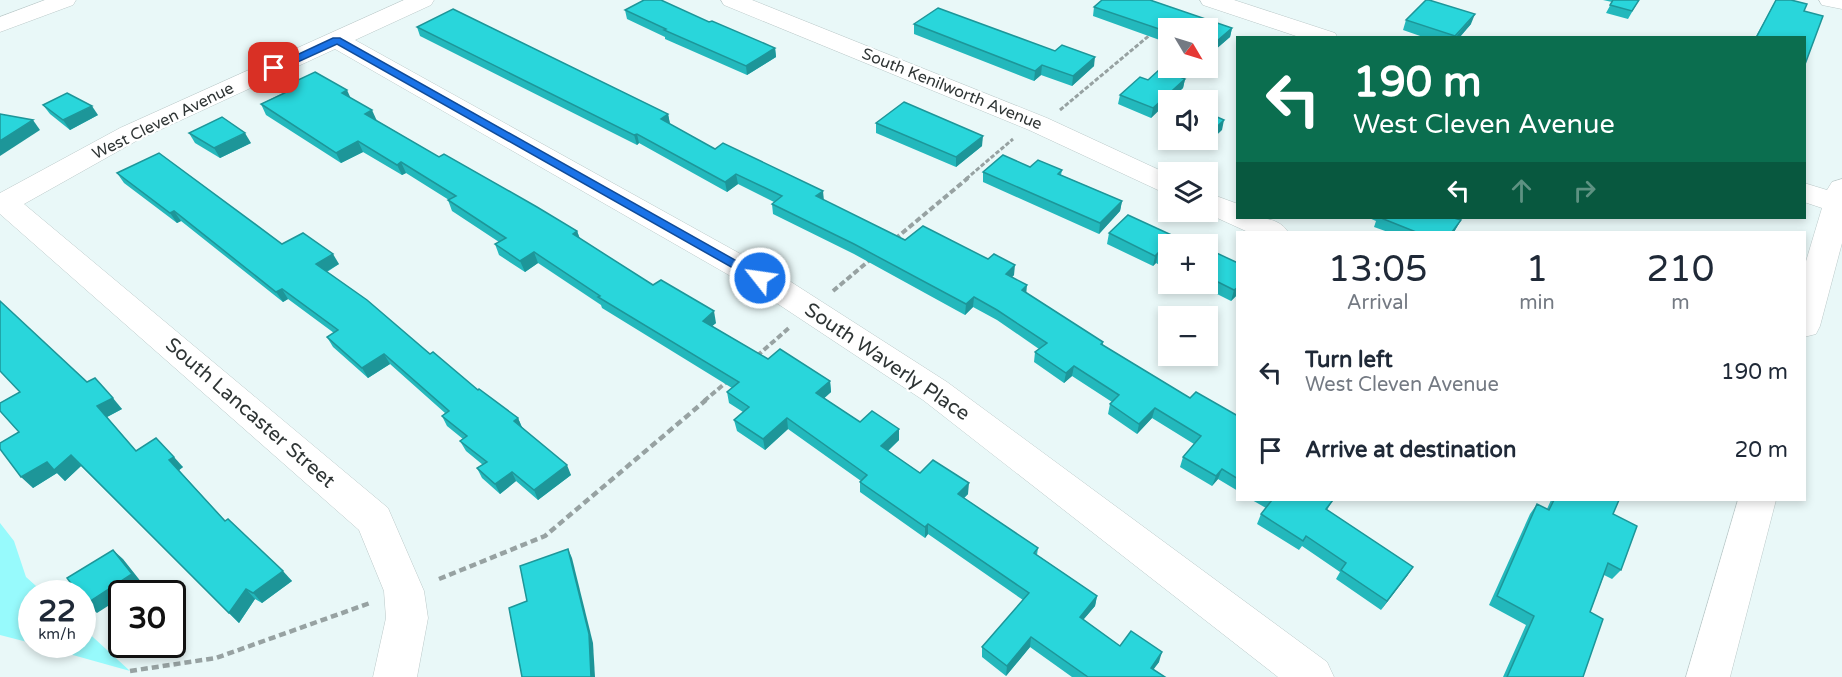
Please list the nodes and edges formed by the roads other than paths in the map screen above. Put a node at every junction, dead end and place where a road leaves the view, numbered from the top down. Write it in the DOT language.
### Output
graph roads {
  1 [pos="65,0"];
  2 [pos="423,0"];
  3 [pos="732,0"];
  4 [pos="1211,0"];
  5 [pos="1830,0"];
  6 [pos="1842,2"];
  7 [pos="0,25"];
  8 [pos="1321,36"];
  9 [pos="337,40"];
  10 [pos="1158,179"];
  11 [pos="1806,192"];
  12 [pos="1840,195"];
  13 [pos="2,202"];
  14 [pos="1218,207"];
  15 [pos="1236,216"];
  16 [pos="1244,219"];
  17 [pos="1271,231"];
  18 [pos="1806,319"];
  19 [pos="1757,501"];
  20 [pos="395,677"];
  21 [pos="1312,677"];
  22 [pos="1708,677"];
  1 -- 7 [label="street"];
  2 -- 9 [label="street, West Cleven Avenue"];
  3 -- 10 [label="street, South Kenilworth Avenue"];
  4 -- 8 [label="street"];
  5 -- 6 [label="street"];
  9 -- 13 [label="street, West Cleven Avenue"];
  9 -- 21 [label="street, South Waverly Place"];
  11 -- 12 [label="street"];
  12 -- 18 [label="street"];
  13 -- 20 [label="street, South Lancaster Street"];
  14 -- 15 [label="street"];
  16 -- 17 [label="street"];
  19 -- 22 [label="street"];
}
